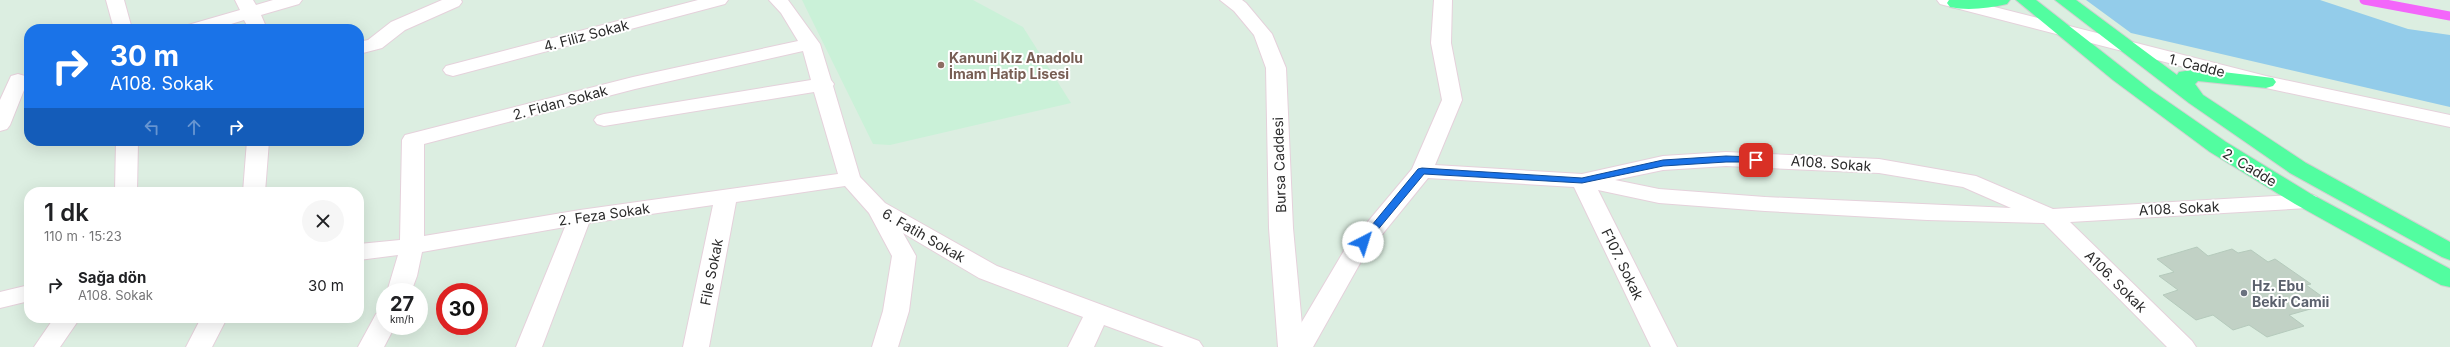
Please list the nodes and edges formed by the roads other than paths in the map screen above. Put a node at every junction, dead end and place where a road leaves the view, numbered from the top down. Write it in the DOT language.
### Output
graph roads {
  1 [pos="115,0"];
  2 [pos="293,0"];
  3 [pos="719,0"];
  4 [pos="778,0"];
  5 [pos="1229,0"];
  6 [pos="1443,0"];
  7 [pos="2001,0"];
  8 [pos="2025,0"];
  9 [pos="2064,0"];
  10 [pos="1951,1"];
  11 [pos="453,2"];
  12 [pos="251,14"];
  13 [pos="122,24"];
  14 [pos="214,24"];
  15 [pos="2065,32"];
  16 [pos="810,44"];
  17 [pos="364,47"];
  18 [pos="2128,48"];
  19 [pos="453,70"];
  20 [pos="16,81"];
  21 [pos="2266,82"];
  22 [pos="824,84"];
  23 [pos="2196,99"];
  24 [pos="604,120"];
  25 [pos="2450,121"];
  26 [pos="0,125"];
  27 [pos="127,146"];
  28 [pos="258,146"];
  29 [pos="1422,171"];
  30 [pos="850,179"];
  31 [pos="1582,181"];
  32 [pos="126,187"];
  33 [pos="254,187"];
  34 [pos="726,197"];
  35 [pos="2308,201"];
  36 [pos="877,208"];
  37 [pos="2050,216"];
  38 [pos="580,217"];
  39 [pos="411,246"];
  40 [pos="364,251"];
  41 [pos="2450,252"];
  42 [pos="2450,279"];
  43 [pos="403,283"];
  44 [pos="24,294"];
  45 [pos="0,300"];
  46 [pos="1097,314"];
  47 [pos="64,323"];
  48 [pos="211,323"];
  49 [pos="377,335"];
  50 [pos="47,347"];
  51 [pos="199,347"];
  52 [pos="371,347"];
  53 [pos="529,347"];
  54 [pos="696,347"];
  55 [pos="885,347"];
  56 [pos="1081,347"];
  57 [pos="1190,347"];
  58 [pos="1291,347"];
  59 [pos="1300,347"];
  60 [pos="1664,347"];
  61 [pos="2182,347"];
  1 -- 13 [label="street"];
  2 -- 12 [label="street"];
  3 -- 19 [label="street, 4. Filiz Sokak"];
  4 -- 16 [label="street, 6. Fatih Sokak"];
  5 -- 58 [label="street, Bursa Caddesi"];
  6 -- 29 [label="street"];
  7 -- 10 [label="main road"];
  8 -- 15 [label="main road, 2. Cadde"];
  9 -- 18 [label="main road, 2. Cadde"];
  10 -- 15 [label="street, 1. Cadde"];
  11 -- 17 [label="street"];
  12 -- 14 [label="street"];
  15 -- 18 [label="street, 1. Cadde"];
  15 -- 35 [label="main road, 2. Cadde"];
  16 -- 22 [label="street, 6. Fatih Sokak"];
  16 -- 39 [label="street, 2. Fidan Sokak"];
  18 -- 21 [label="street, 1. Cadde"];
  18 -- 23 [label="main road, 2. Cadde"];
  20 -- 26 [label="street"];
  21 -- 23 [label="main road"];
  21 -- 25 [label="street, 1. Cadde"];
  22 -- 24 [label="street"];
  22 -- 30 [label="street, 6. Fatih Sokak"];
  23 -- 41 [label="main road, 2. Cadde"];
  27 -- 32 [label="street"];
  28 -- 33 [label="street"];
  29 -- 31 [label="street, A108. Sokak"];
  29 -- 59 [label="street"];
  30 -- 34 [label="street, 2. Feza Sokak"];
  30 -- 36 [label="street, 6. Fatih Sokak"];
  31 -- 37 [label="street, A108. Sokak"];
  31 -- 37 [label="street, A108. Sokak"];
  31 -- 60 [label="street, F107. Sokak"];
  34 -- 38 [label="street, 2. Feza Sokak"];
  34 -- 54 [label="street, File Sokak"];
  35 -- 37 [label="street, A108. Sokak"];
  35 -- 42 [label="main road, 2. Cadde"];
  36 -- 46 [label="street, 6. Fatih Sokak"];
  36 -- 55 [label="street"];
  37 -- 61 [label="street, A106. Sokak"];
  38 -- 39 [label="street, 2. Feza Sokak"];
  38 -- 53 [label="street"];
  39 -- 40 [label="street, 2. Feza Sokak"];
  39 -- 43 [label="street"];
  44 -- 45 [label="street"];
  46 -- 56 [label="street"];
  46 -- 57 [label="street, 6. Fatih Sokak"];
  47 -- 50 [label="street"];
  48 -- 51 [label="street"];
  49 -- 52 [label="street"];
}
